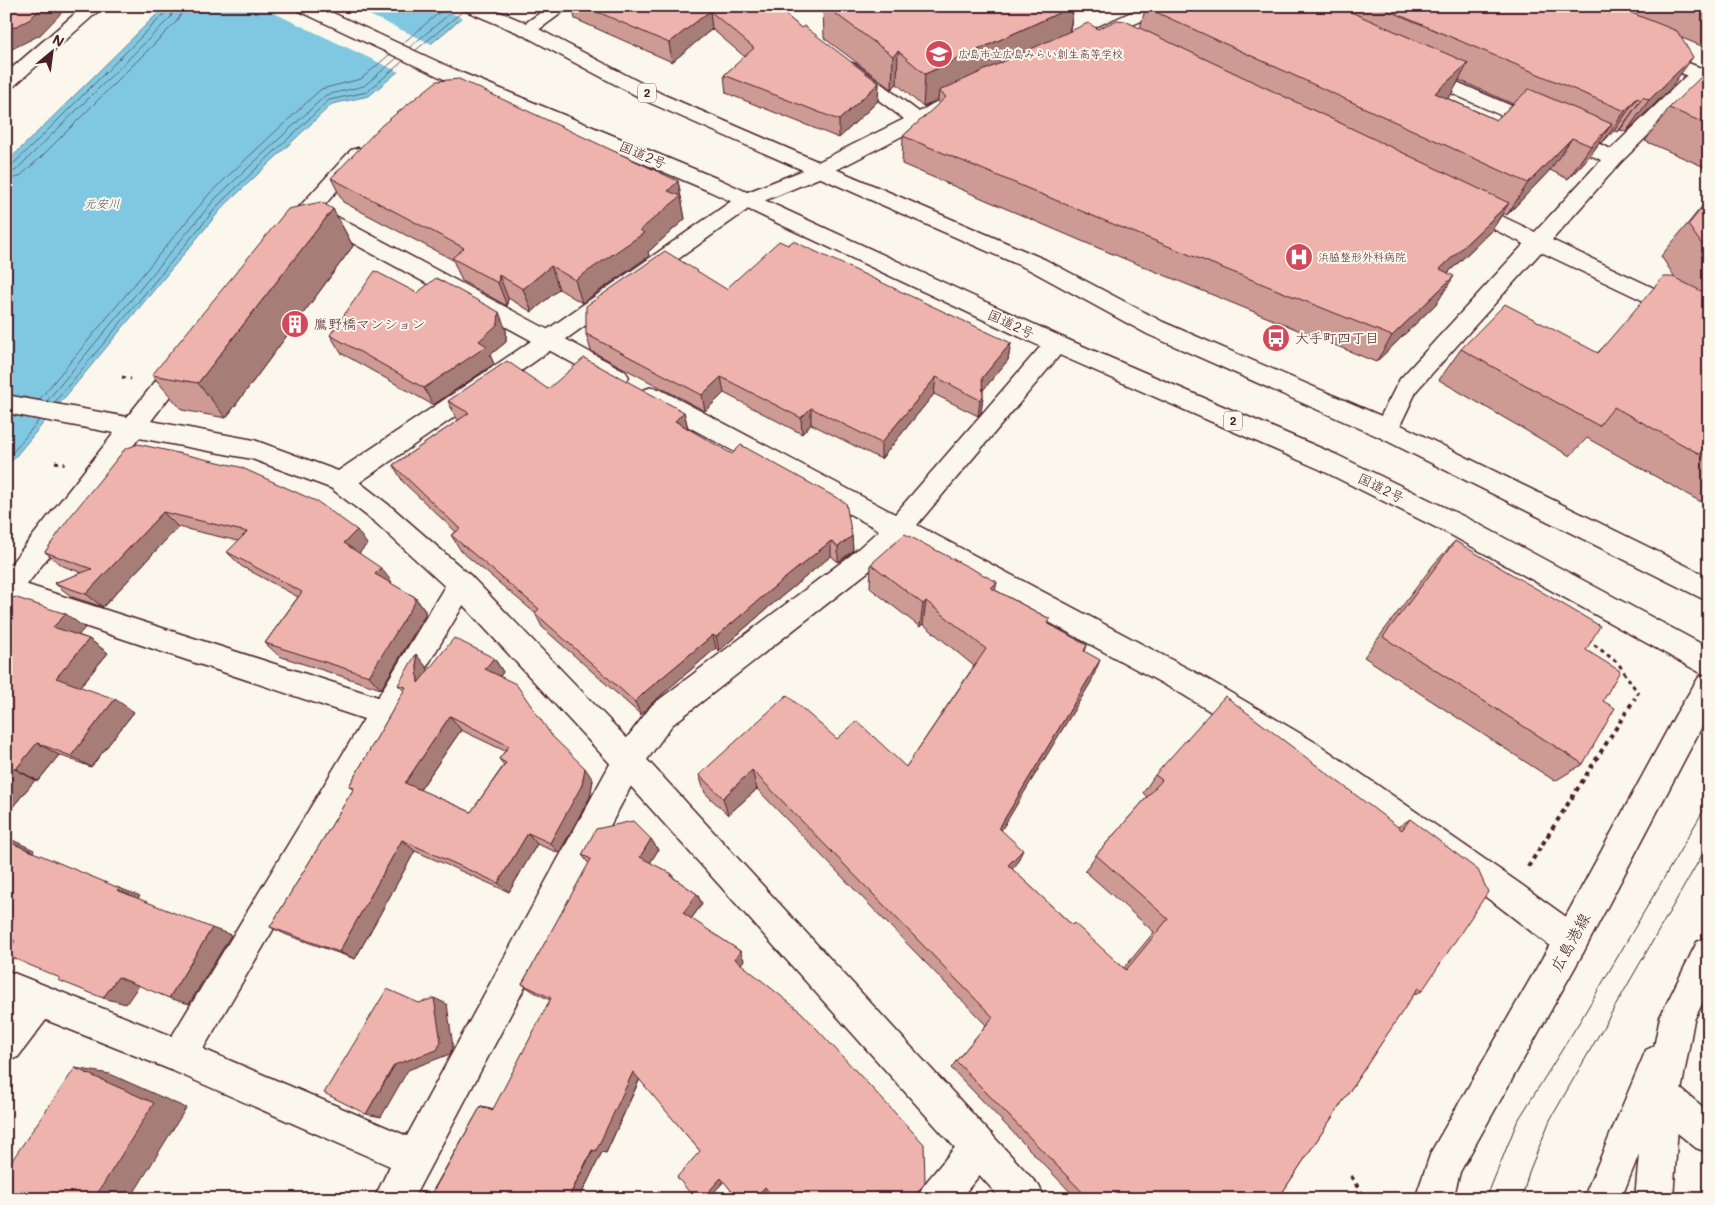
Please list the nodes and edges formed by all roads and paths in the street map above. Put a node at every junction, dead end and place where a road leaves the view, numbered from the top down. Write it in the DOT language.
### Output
graph roads {
  1 [pos="95,6"];
  2 [pos="302,6"];
  3 [pos="562,6"];
  4 [pos="1159,6"];
  5 [pos="474,8"];
  6 [pos="527,30"];
  7 [pos="1104,32"];
  8 [pos="1129,43"];
  9 [pos="1077,44"];
  10 [pos="1636,48"];
  11 [pos="837,60"];
  12 [pos="1406,66"];
  13 [pos="454,76"];
  14 [pos="1704,76"];
  15 [pos="8,80"];
  16 [pos="979,90"];
  17 [pos="434,91"];
  18 [pos="916,119"];
  19 [pos="375,139"];
  20 [pos="1614,158"];
  21 [pos="819,170"];
  22 [pos="1449,199"];
  23 [pos="746,200"];
  24 [pos="304,214"];
  25 [pos="1538,242"];
  26 [pos="273,252"];
  27 [pos="1709,324"];
  28 [pos="550,340"];
  29 [pos="200,342"];
  30 [pos="1056,344"];
  31 [pos="6,404"];
  32 [pos="131,428"];
  33 [pos="1386,429"];
  34 [pos="341,482"];
  35 [pos="898,529"];
  36 [pos="461,584"];
  37 [pos="7,590"];
  38 [pos="1709,590"];
  39 [pos="1582,635"];
  40 [pos="1709,663"];
  41 [pos="1709,686"];
  42 [pos="386,713"];
  43 [pos="628,760"];
  44 [pos="1523,874"];
  45 [pos="1571,941"];
  46 [pos="1709,954"];
  47 [pos="6,987"];
  48 [pos="39,1001"];
  49 [pos="1676,1017"];
  50 [pos="6,1045"];
  51 [pos="179,1056"];
  52 [pos="1662,1097"];
  53 [pos="1709,1135"];
  54 [pos="978,1147"];
  55 [pos="414,1158"];
  56 [pos="1351,1176"];
  57 [pos="393,1199"];
  58 [pos="936,1199"];
  59 [pos="1026,1199"];
  60 [pos="1365,1199"];
  61 [pos="1434,1199"];
  62 [pos="1602,1199"];
  63 [pos="1654,1199"];
  1 -- 15 [label="main road"];
  2 -- 13 [label="main road, 国道2号 / 2"];
  3 -- 6 [label="main road"];
  4 -- 7 [label="main road"];
  5 -- 6 [label="main road, 2"];
  6 -- 21 [label="main road, 2"];
  7 -- 8 [label="main road"];
  7 -- 9 [label="main road"];
  10 -- 14 [label="main road"];
  11 -- 18 [label="main road"];
  12 -- 20 [label="main road"];
  13 -- 17 [label="main road"];
  13 -- 23 [label="main road, 国道2号 / 2"];
  14 -- 20 [label="main road"];
  16 -- 18 [label="main road"];
  18 -- 21 [label="main road"];
  19 -- 24 [label="main road"];
  20 -- 25 [label="main road"];
  21 -- 23 [label="main road"];
  21 -- 33 [label="main road, 2"];
  22 -- 25 [label="main road"];
  23 -- 28 [label="main road"];
  23 -- 30 [label="main road, 国道2号 / 2"];
  24 -- 26 [label="main road"];
  24 -- 28 [label="main road"];
  25 -- 27 [label="main road"];
  25 -- 33 [label="main road"];
  28 -- 34 [label="main road"];
  28 -- 35 [label="main road"];
  29 -- 32 [label="main road"];
  30 -- 35 [label="main road"];
  30 -- 40 [label="main road, 国道2号 / 2"];
  31 -- 32 [label="main road"];
  32 -- 34 [label="main road"];
  32 -- 37 [label="main road"];
  33 -- 38 [label="main road, 2"];
  34 -- 36 [label="main road"];
  35 -- 43 [label="main road"];
  35 -- 45 [label="main road"];
  36 -- 42 [label="main road"];
  36 -- 43 [label="main road"];
  37 -- 42 [label="main road"];
  39 -- 44 [label="path"];
  41 -- 45 [label="main road, 広島港線"];
  42 -- 51 [label="main road"];
  43 -- 54 [label="main road"];
  43 -- 55 [label="main road"];
  45 -- 61 [label="main road, 広島港線"];
  46 -- 49 [label="main road"];
  47 -- 48 [label="main road"];
  48 -- 50 [label="main road"];
  48 -- 51 [label="main road"];
  49 -- 52 [label="main road"];
  49 -- 62 [label="main road"];
  51 -- 55 [label="main road"];
  52 -- 53 [label="main road"];
  52 -- 63 [label="main road"];
  54 -- 58 [label="main road"];
  54 -- 59 [label="main road"];
  55 -- 57 [label="main road"];
  56 -- 60 [label="path"];
}
